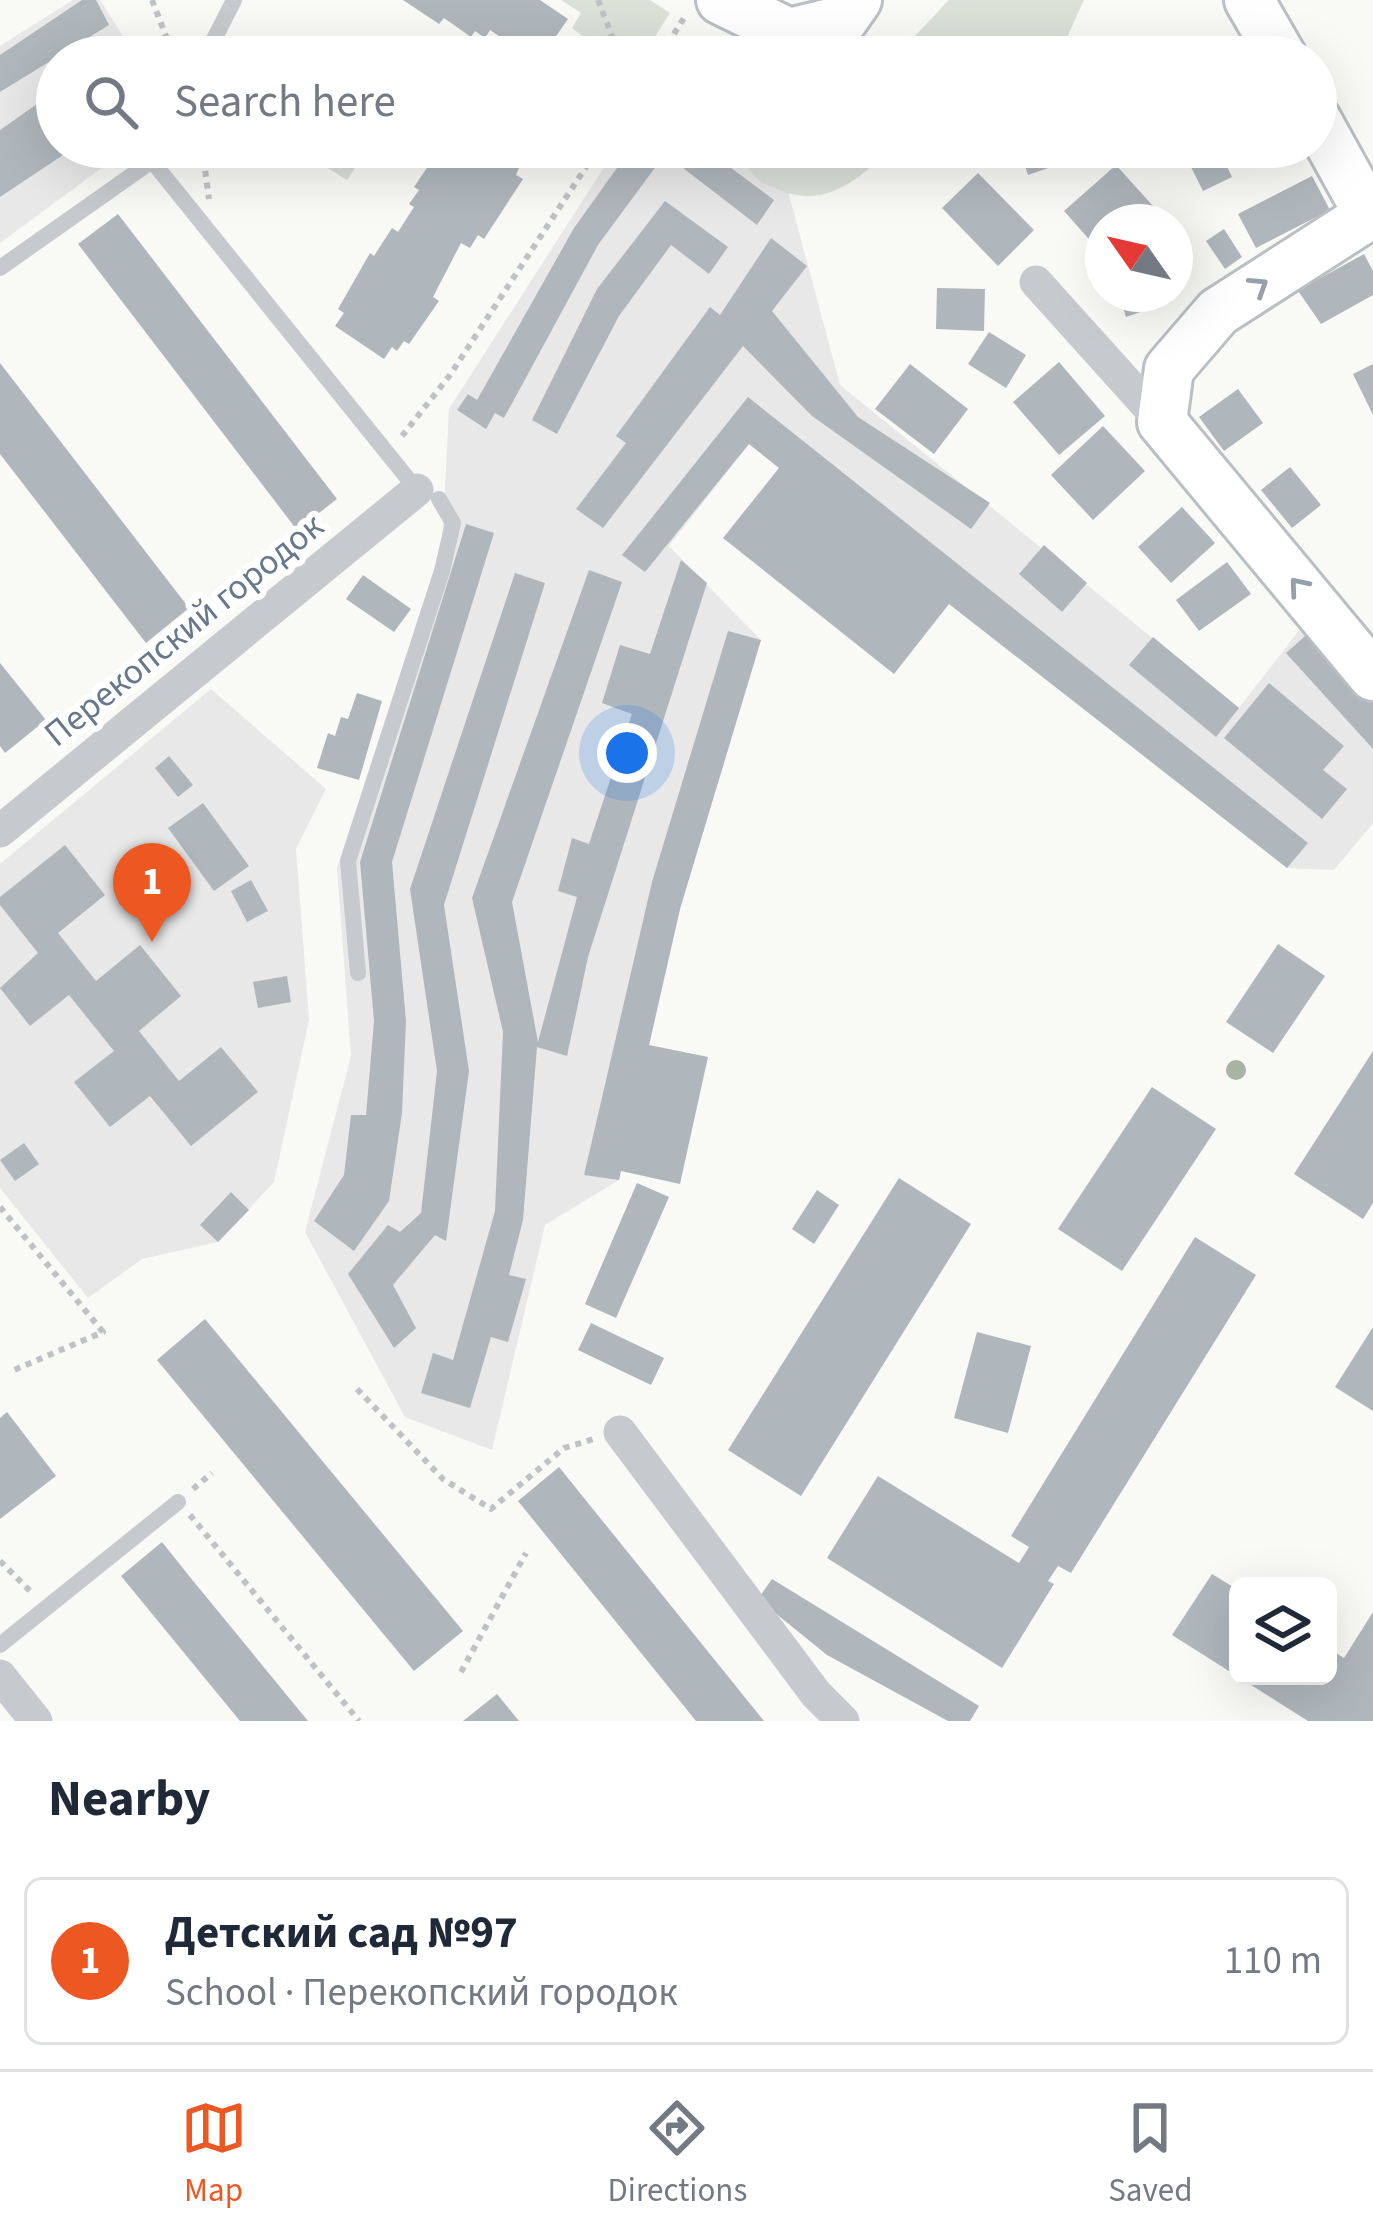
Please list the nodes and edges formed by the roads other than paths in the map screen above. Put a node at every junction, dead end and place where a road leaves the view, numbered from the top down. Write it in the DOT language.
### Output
graph roads {
  1 [pos="234,0"];
  2 [pos="857,0"];
  3 [pos="1249,0"];
  4 [pos="734,9"];
  5 [pos="216,36"];
  6 [pos="1270,36"];
  7 [pos="1337,157"];
  8 [pos="136,168"];
  9 [pos="165,168"];
  10 [pos="0,268"];
  11 [pos="1036,281"];
  12 [pos="1162,422"];
  13 [pos="428,494"];
  14 [pos="1373,676"];
  15 [pos="0,831"];
  16 [pos="358,973"];
  17 [pos="620,1432"];
  18 [pos="178,1502"];
  19 [pos="0,1645"];
  20 [pos="0,1676"];
  21 [pos="36,1721"];
  22 [pos="843,1721"];
  1 -- 5 [label="lane"];
  2 -- 4 [label="street"];
  3 -- 6 [label="street"];
  12 -- 7 [label="street, one-way"];
  8 -- 10 [label="lane"];
  9 -- 13 [label="lane"];
  11 -- 12 [label="street"];
  14 -- 12 [label="street, one-way"];
  13 -- 15 [label="street, Перекопский городок"];
  13 -- 16 [label="lane"];
  17 -- 22 [label="street"];
  18 -- 19 [label="lane"];
  20 -- 21 [label="street"];
}
